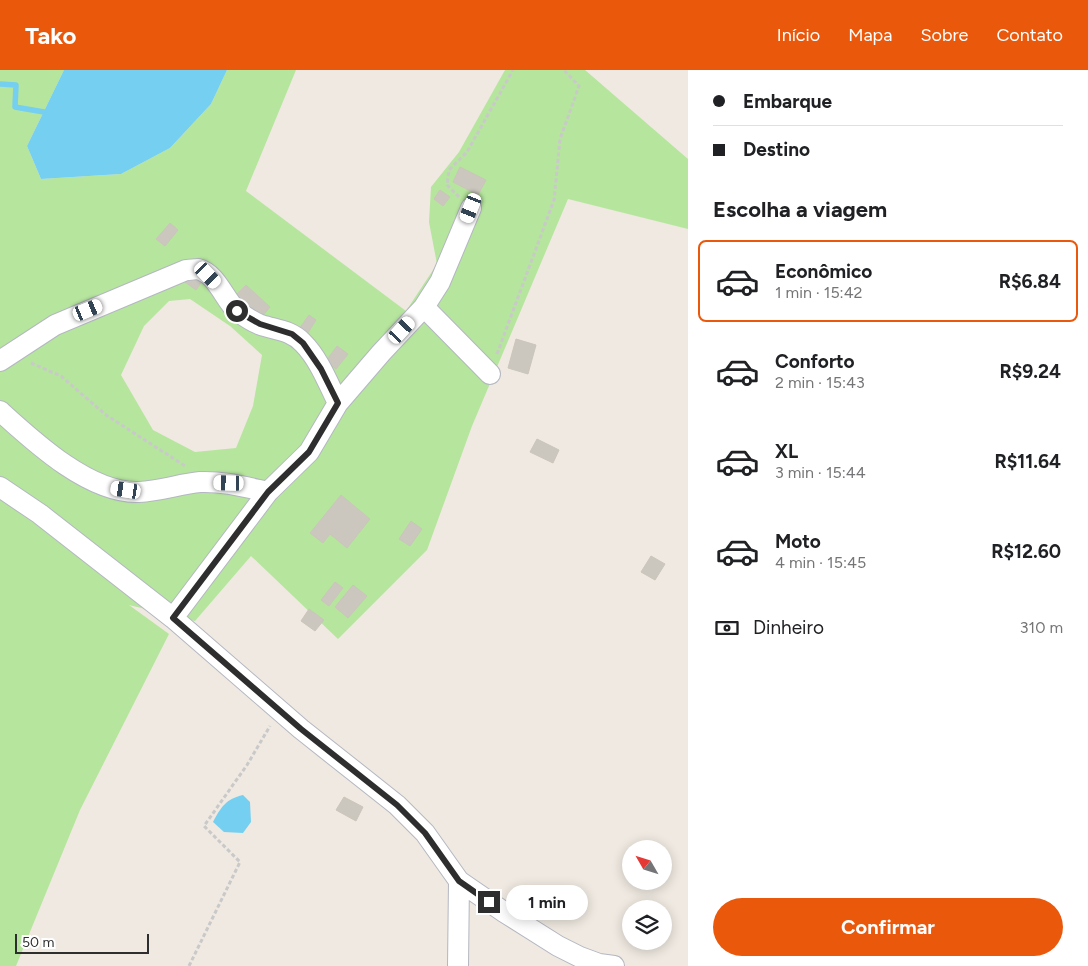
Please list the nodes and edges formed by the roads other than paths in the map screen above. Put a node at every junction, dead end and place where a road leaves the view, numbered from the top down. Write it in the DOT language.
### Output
graph roads {
  1 [pos="471,208"];
  2 [pos="424,307"];
  3 [pos="5,358"];
  4 [pos="490,374"];
  5 [pos="338,403"];
  6 [pos="0,411"];
  7 [pos="0,487"];
  8 [pos="268,492"];
  9 [pos="173,618"];
  10 [pos="459,881"];
  11 [pos="458,966"];
  12 [pos="614,966"];
  1 -- 2 [label="street"];
  2 -- 4 [label="street"];
  2 -- 5 [label="street"];
  3 -- 5 [label="street"];
  5 -- 8 [label="street"];
  6 -- 8 [label="street"];
  7 -- 9 [label="street"];
  8 -- 9 [label="street"];
  9 -- 10 [label="street"];
  10 -- 11 [label="street"];
  10 -- 12 [label="street"];
}
